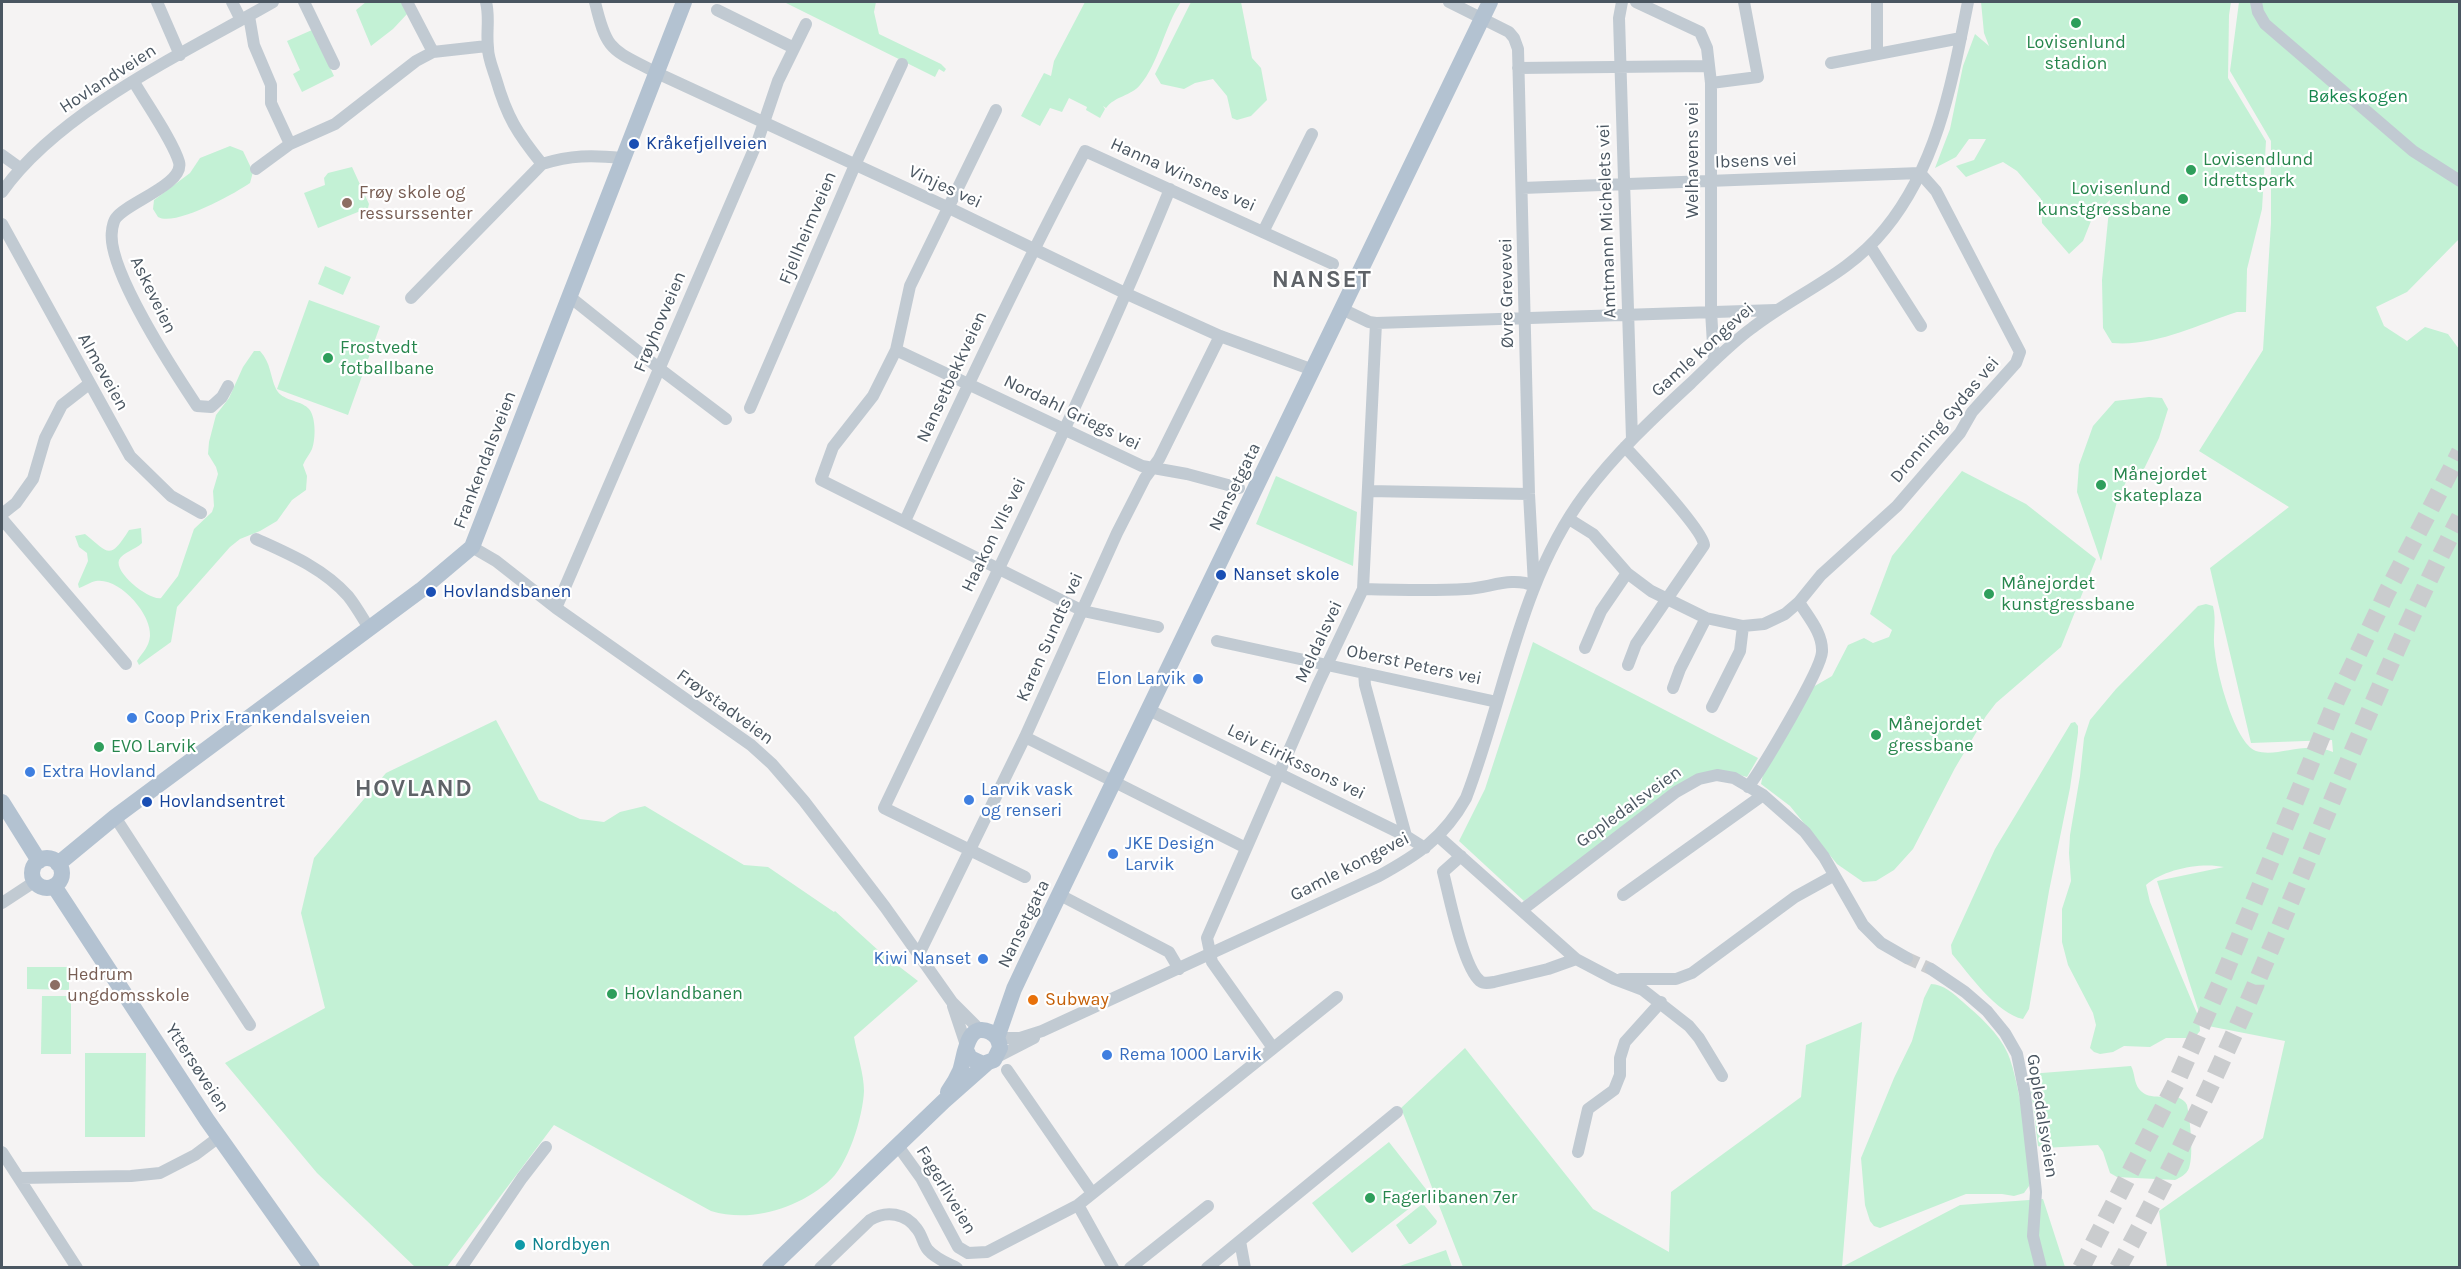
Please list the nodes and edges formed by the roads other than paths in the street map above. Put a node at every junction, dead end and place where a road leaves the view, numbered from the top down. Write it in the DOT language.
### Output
graph roads {
  1 [pos="158,2"];
  2 [pos="232,2"];
  3 [pos="273,2"];
  4 [pos="304,2"];
  5 [pos="407,2"];
  6 [pos="486,2"];
  7 [pos="595,2"];
  8 [pos="684,2"];
  9 [pos="1449,2"];
  10 [pos="1490,2"];
  11 [pos="1622,2"];
  12 [pos="1635,2"];
  13 [pos="1744,2"];
  14 [pos="1877,2"];
  15 [pos="1968,2"];
  16 [pos="2256,2"];
  17 [pos="717,10"];
  18 [pos="1483,17"];
  19 [pos="245,18"];
  20 [pos="806,24"];
  21 [pos="1961,38"];
  22 [pos="487,46"];
  23 [pos="794,48"];
  24 [pos="433,52"];
  25 [pos="1877,54"];
  26 [pos="180,55"];
  27 [pos="1831,63"];
  28 [pos="334,64"];
  29 [pos="902,64"];
  30 [pos="1708,66"];
  31 [pos="1621,67"];
  32 [pos="1518,68"];
  33 [pos="657,73"];
  34 [pos="134,82"];
  35 [pos="1711,83"];
  36 [pos="996,110"];
  37 [pos="764,123"];
  38 [pos="1312,134"];
  39 [pos="290,144"];
  40 [pos="2,155"];
  41 [pos="622,158"];
  42 [pos="542,164"];
  43 [pos="855,165"];
  44 [pos="20,168"];
  45 [pos="256,169"];
  46 [pos="1920,173"];
  47 [pos="1710,181"];
  48 [pos="2460,181"];
  49 [pos="1624,184"];
  50 [pos="1522,188"];
  51 [pos="1170,189"];
  52 [pos="2,192"];
  53 [pos="947,207"];
  54 [pos="2,224"];
  55 [pos="1263,232"];
  56 [pos="1870,246"];
  57 [pos="1034,249"];
  58 [pos="1333,264"];
  59 [pos="1127,294"];
  60 [pos="570,297"];
  61 [pos="411,298"];
  62 [pos="1342,309"];
  63 [pos="1776,310"];
  64 [pos="1711,311"];
  65 [pos="1628,315"];
  66 [pos="1526,318"];
  67 [pos="1376,323"];
  68 [pos="1921,326"];
  69 [pos="1220,336"];
  70 [pos="896,350"];
  71 [pos="1714,361"];
  72 [pos="660,369"];
  73 [pos="1313,370"];
  74 [pos="968,383"];
  75 [pos="89,384"];
  76 [pos="228,386"];
  77 [pos="750,408"];
  78 [pos="726,419"];
  79 [pos="1066,430"];
  80 [pos="1628,443"];
  81 [pos="1152,468"];
  82 [pos="1239,488"];
  83 [pos="1368,491"];
  84 [pos="1529,494"];
  85 [pos="201,513"];
  86 [pos="2,514"];
  87 [pos="2,519"];
  88 [pos="1569,519"];
  89 [pos="905,521"];
  90 [pos="256,539"];
  91 [pos="472,547"];
  92 [pos="998,568"];
  93 [pos="1628,573"];
  94 [pos="1534,586"];
  95 [pos="1363,589"];
  96 [pos="1665,599"];
  97 [pos="1799,602"];
  98 [pos="556,608"];
  99 [pos="1083,611"];
  100 [pos="1706,618"];
  101 [pos="1743,626"];
  102 [pos="1158,627"];
  103 [pos="369,628"];
  104 [pos="1217,641"];
  105 [pos="1585,648"];
  106 [pos="126,664"];
  107 [pos="1327,665"];
  108 [pos="1628,665"];
  109 [pos="1364,673"];
  110 [pos="1673,688"];
  111 [pos="1497,702"];
  112 [pos="1712,707"];
  113 [pos="1149,710"];
  114 [pos="1025,738"];
  115 [pos="1280,774"];
  116 [pos="1114,781"];
  117 [pos="1748,787"];
  118 [pos="1762,795"];
  119 [pos="2,802"];
  120 [pos="115,817"];
  121 [pos="1406,836"];
  122 [pos="1439,837"];
  123 [pos="1246,848"];
  124 [pos="1425,848"];
  125 [pos="969,851"];
  126 [pos="1461,856"];
  127 [pos="39,861"];
  128 [pos="58,864"];
  129 [pos="1833,876"];
  130 [pos="1026,877"];
  131 [pos="34,882"];
  132 [pos="54,886"];
  133 [pos="1060,895"];
  134 [pos="1623,895"];
  135 [pos="2,903"];
  136 [pos="1522,910"];
  137 [pos="919,954"];
  138 [pos="1209,955"];
  139 [pos="1576,958"];
  140 [pos="1906,958"];
  141 [pos="1179,969"];
  142 [pos="1931,969"];
  143 [pos="1614,979"];
  144 [pos="1337,997"];
  145 [pos="952,1002"];
  146 [pos="1661,1002"];
  147 [pos="250,1025"];
  148 [pos="1041,1031"];
  149 [pos="989,1034"];
  150 [pos="966,1047"];
  151 [pos="1273,1048"];
  152 [pos="997,1063"];
  153 [pos="1722,1076"];
  154 [pos="944,1101"];
  155 [pos="1397,1112"];
  156 [pos="219,1137"];
  157 [pos="898,1146"];
  158 [pos="546,1147"];
  159 [pos="2,1152"];
  160 [pos="1578,1152"];
  161 [pos="20,1178"];
  162 [pos="1092,1193"];
  163 [pos="1078,1205"];
  164 [pos="1208,1206"];
  165 [pos="1240,1241"];
  166 [pos="77,1268"];
  167 [pos="312,1268"];
  168 [pos="461,1268"];
  169 [pos="770,1268"];
  170 [pos="820,1268"];
  171 [pos="957,1268"];
  172 [pos="1113,1268"];
  173 [pos="1130,1268"];
  174 [pos="1207,1268"];
  175 [pos="1245,1268"];
  176 [pos="2041,1268"];
  1 -- 26 [label="street"];
  2 -- 19 [label="street"];
  3 -- 19 [label="street, Hovlandveien"];
  4 -- 28 [label="street"];
  5 -- 24 [label="street"];
  6 -- 22 [label="street"];
  7 -- 33 [label="street, Vinjes vei"];
  8 -- 33 [label="main road, Frankendalsveien"];
  9 -- 18 [label="street, Øvre Grevevei"];
  10 -- 18 [label="main road, Nansetgata"];
  11 -- 31 [label="street, Amtmann Michelets vei"];
  12 -- 30 [label="street, Welhavens vei"];
  13 -- 35 [label="street"];
  14 -- 25 [label="street"];
  15 -- 21 [label="street, Gamle kongevei"];
  16 -- 48 [label="street"];
  17 -- 23 [label="street"];
  18 -- 32 [label="street, Øvre Grevevei"];
  18 -- 62 [label="main road, Nansetgata"];
  19 -- 26 [label="street, Hovlandveien"];
  19 -- 39 [label="street"];
  20 -- 23 [label="street, Frøyhovveien"];
  21 -- 25 [label="street"];
  21 -- 46 [label="street, Gamle kongevei"];
  22 -- 24 [label="street"];
  22 -- 42 [label="street"];
  23 -- 37 [label="street, Frøyhovveien"];
  24 -- 39 [label="street"];
  25 -- 27 [label="street"];
  26 -- 34 [label="street, Hovlandveien"];
  29 -- 43 [label="street, Fjellheimveien"];
  30 -- 31 [label="street"];
  30 -- 35 [label="street, Welhavens vei"];
  31 -- 32 [label="street"];
  31 -- 49 [label="street, Amtmann Michelets vei"];
  32 -- 50 [label="street, Øvre Grevevei"];
  33 -- 37 [label="street, Vinjes vei"];
  33 -- 41 [label="main road, Frankendalsveien"];
  34 -- 44 [label="street, Hovlandveien"];
  34 -- 76 [label="street, Askeveien"];
  35 -- 47 [label="street, Welhavens vei"];
  36 -- 53 [label="street"];
  37 -- 43 [label="street, Vinjes vei"];
  37 -- 72 [label="street, Frøyhovveien"];
  38 -- 55 [label="street"];
  39 -- 45 [label="street"];
  40 -- 44 [label="street"];
  41 -- 42 [label="street"];
  41 -- 60 [label="main road, Frankendalsveien"];
  42 -- 61 [label="street"];
  43 -- 53 [label="street, Vinjes vei"];
  43 -- 77 [label="street, Fjellheimveien"];
  44 -- 52 [label="street, Hovlandveien"];
  46 -- 47 [label="street, Ibsens vei"];
  46 -- 56 [label="street, Gamle kongevei"];
  46 -- 97 [label="street, Dronning Gydas vei"];
  47 -- 49 [label="street, Ibsens vei"];
  47 -- 64 [label="street, Welhavens vei"];
  49 -- 50 [label="street, Ibsens vei"];
  49 -- 65 [label="street, Amtmann Michelets vei"];
  50 -- 66 [label="street, Øvre Grevevei"];
  51 -- 55 [label="street, Hanna Winsnes vei"];
  51 -- 57 [label="street, Hanna Winsnes vei"];
  51 -- 59 [label="street, Haakon VIIs vei"];
  53 -- 57 [label="street, Vinjes vei"];
  53 -- 70 [label="street"];
  54 -- 75 [label="street, Almeveien"];
  55 -- 58 [label="street, Hanna Winsnes vei"];
  56 -- 63 [label="street, Gamle kongevei"];
  56 -- 68 [label="street"];
  57 -- 59 [label="street, Vinjes vei"];
  57 -- 74 [label="street, Nansetbekkveien"];
  59 -- 69 [label="street, Vinjes vei"];
  59 -- 79 [label="street, Haakon VIIs vei"];
  60 -- 72 [label="street"];
  60 -- 91 [label="main road, Frankendalsveien"];
  62 -- 67 [label="street"];
  62 -- 73 [label="main road, Nansetgata"];
  63 -- 64 [label="street"];
  63 -- 71 [label="street, Gamle kongevei"];
  64 -- 65 [label="street"];
  64 -- 71 [label="street, Welhavens vei"];
  65 -- 66 [label="street"];
  65 -- 80 [label="street, Amtmann Michelets vei"];
  66 -- 67 [label="street"];
  66 -- 84 [label="street, Øvre Grevevei"];
  67 -- 83 [label="street, Meldalsvei"];
  69 -- 73 [label="street, Vinjes vei"];
  69 -- 81 [label="street, Karen Sundts vei"];
  70 -- 74 [label="street, Nordahl Griegs vei"];
  70 -- 89 [label="street"];
  71 -- 80 [label="street, Gamle kongevei"];
  72 -- 78 [label="street"];
  72 -- 98 [label="street, Frøyhovveien"];
  73 -- 113 [label="main road, Nansetgata"];
  74 -- 79 [label="street, Nordahl Griegs vei"];
  74 -- 89 [label="street, Nansetbekkveien"];
  75 -- 85 [label="street, Almeveien"];
  75 -- 86 [label="street"];
  79 -- 81 [label="street, Nordahl Griegs vei"];
  79 -- 92 [label="street, Haakon VIIs vei"];
  80 -- 88 [label="street, Gamle kongevei"];
  80 -- 96 [label="street"];
  81 -- 82 [label="street, Nordahl Griegs vei"];
  81 -- 99 [label="street, Karen Sundts vei"];
  83 -- 84 [label="street"];
  83 -- 95 [label="street, Meldalsvei"];
  84 -- 94 [label="street, Øvre Grevevei"];
  87 -- 106 [label="street"];
  88 -- 93 [label="street, Dronning Gydas vei"];
  88 -- 94 [label="street, Gamle kongevei"];
  89 -- 92 [label="street"];
  90 -- 103 [label="street"];
  91 -- 98 [label="street, Frøystadveien"];
  91 -- 103 [label="main road, Frankendalsveien"];
  92 -- 99 [label="street"];
  92 -- 125 [label="street, Haakon VIIs vei"];
  93 -- 96 [label="street, Dronning Gydas vei"];
  93 -- 105 [label="street"];
  94 -- 95 [label="street"];
  94 -- 111 [label="street, Gamle kongevei"];
  95 -- 107 [label="street, Meldalsvei"];
  96 -- 100 [label="street, Dronning Gydas vei"];
  96 -- 108 [label="street"];
  97 -- 101 [label="street, Dronning Gydas vei"];
  97 -- 117 [label="street"];
  98 -- 137 [label="street, Frøystadveien"];
  99 -- 102 [label="street"];
  99 -- 114 [label="street, Karen Sundts vei"];
  100 -- 101 [label="street, Dronning Gydas vei"];
  100 -- 110 [label="street"];
  101 -- 112 [label="street"];
  103 -- 120 [label="main road, Frankendalsveien"];
  104 -- 107 [label="street, Oberst Peters vei"];
  107 -- 109 [label="street, Oberst Peters vei"];
  107 -- 115 [label="street, Meldalsvei"];
  109 -- 111 [label="street, Oberst Peters vei"];
  109 -- 121 [label="street"];
  111 -- 122 [label="street, Gamle kongevei"];
  113 -- 115 [label="street, Leiv Eirikssons vei"];
  113 -- 116 [label="main road, Nansetgata"];
  114 -- 116 [label="street"];
  114 -- 125 [label="street, Karen Sundts vei"];
  115 -- 121 [label="street, Leiv Eirikssons vei"];
  115 -- 123 [label="street, Meldalsvei"];
  116 -- 123 [label="street"];
  116 -- 133 [label="main road, Nansetgata"];
  117 -- 118 [label="street, Gopledalsveien"];
  117 -- 136 [label="street, Gopledalsveien"];
  118 -- 129 [label="street, Gopledalsveien"];
  118 -- 134 [label="street"];
  119 -- 127 [label="main road"];
  120 -- 128 [label="main road, Frankendalsveien"];
  120 -- 147 [label="street"];
  121 -- 124 [label="street, Leiv Eirikssons vei"];
  122 -- 124 [label="street, Gamle kongevei"];
  122 -- 126 [label="street"];
  123 -- 138 [label="street, Meldalsvei"];
  124 -- 138 [label="street, Gamle kongevei"];
  125 -- 130 [label="street"];
  125 -- 137 [label="street, Karen Sundts vei"];
  126 -- 136 [label="street"];
  126 -- 139 [label="street"];
  127 -- 128 [label="main road"];
  127 -- 131 [label="main road"];
  128 -- 132 [label="main road"];
  129 -- 140 [label="street, Gopledalsveien"];
  129 -- 143 [label="street"];
  131 -- 132 [label="main road"];
  131 -- 135 [label="street"];
  132 -- 156 [label="main road, Yttersøveien"];
  133 -- 141 [label="street"];
  133 -- 149 [label="main road, Nansetgata"];
  136 -- 139 [label="street"];
  137 -- 145 [label="street, Frøystadveien"];
  138 -- 141 [label="street, Gamle kongevei"];
  138 -- 151 [label="street"];
  139 -- 143 [label="street"];
  141 -- 148 [label="street, Gamle kongevei"];
  142 -- 176 [label="street, Gopledalsveien"];
  143 -- 146 [label="street"];
  144 -- 151 [label="street, Fagerliveien"];
  145 -- 149 [label="street, Frøystadveien"];
  145 -- 150 [label="street, Frøystadveien"];
  146 -- 153 [label="street"];
  146 -- 160 [label="street"];
  148 -- 149 [label="street, Gamle kongevei"];
  148 -- 152 [label="street, Gamle kongevei"];
  149 -- 150 [label="main road"];
  149 -- 152 [label="main road"];
  150 -- 152 [label="main road"];
  150 -- 154 [label="main road"];
  151 -- 162 [label="street, Fagerliveien"];
  152 -- 154 [label="main road"];
  152 -- 162 [label="street"];
  154 -- 157 [label="main road"];
  155 -- 165 [label="street"];
  156 -- 161 [label="street"];
  156 -- 167 [label="main road, Yttersøveien"];
  157 -- 163 [label="street, Fagerliveien"];
  157 -- 169 [label="main road"];
  158 -- 168 [label="street"];
  159 -- 161 [label="street"];
  161 -- 166 [label="street"];
  162 -- 163 [label="street, Fagerliveien"];
  163 -- 172 [label="street"];
  164 -- 173 [label="street"];
  165 -- 174 [label="street"];
  165 -- 175 [label="street"];
  170 -- 171 [label="street"];
}
